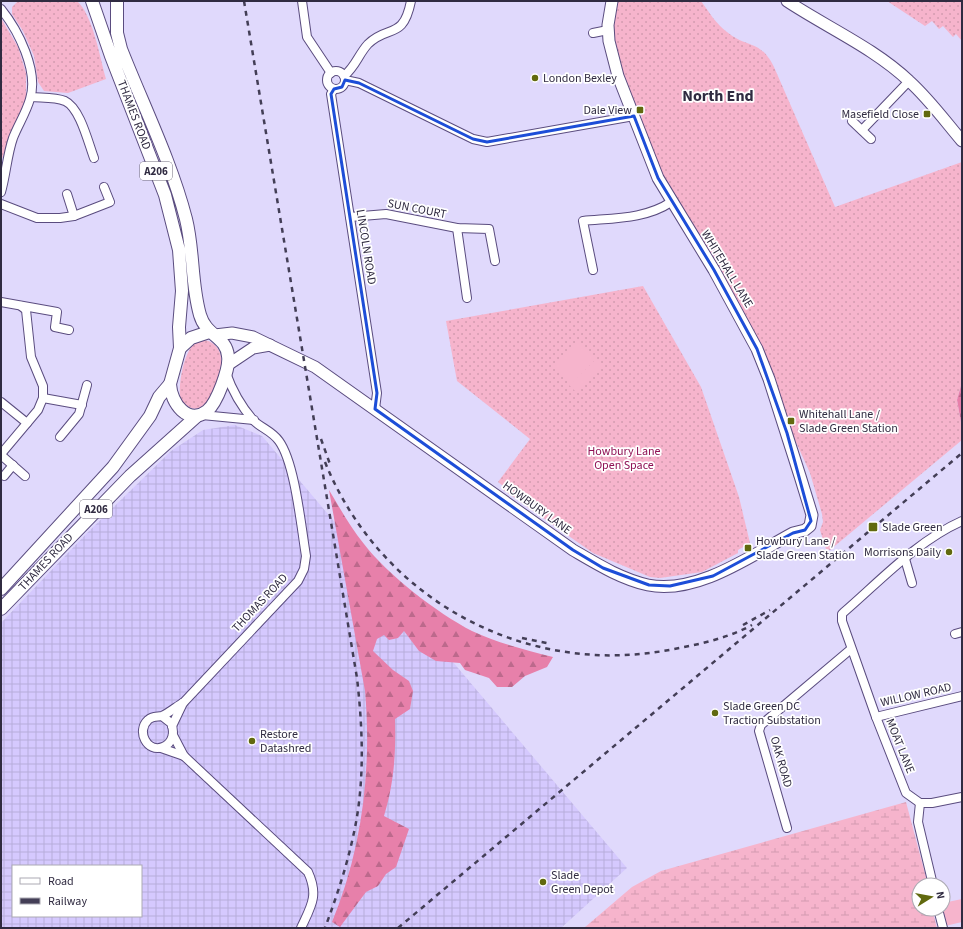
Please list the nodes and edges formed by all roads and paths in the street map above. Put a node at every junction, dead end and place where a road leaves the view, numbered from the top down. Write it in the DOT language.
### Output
graph roads {
  1 [pos="6,1"];
  2 [pos="92,1"];
  3 [pos="117,1"];
  4 [pos="302,1"];
  5 [pos="410,1"];
  6 [pos="612,1"];
  7 [pos="787,1"];
  8 [pos="1,5"];
  9 [pos="1,8"];
  10 [pos="608,30"];
  11 [pos="593,32"];
  12 [pos="331,73"];
  13 [pos="345,78"];
  14 [pos="909,81"];
  15 [pos="334,89"];
  16 [pos="31,97"];
  17 [pos="634,116"];
  18 [pos="852,121"];
  19 [pos="862,130"];
  20 [pos="871,139"];
  21 [pos="962,141"];
  22 [pos="94,158"];
  23 [pos="104,187"];
  24 [pos="1,192"];
  25 [pos="67,194"];
  26 [pos="671,202"];
  27 [pos="1,204"];
  28 [pos="74,216"];
  29 [pos="350,217"];
  30 [pos="457,228"];
  31 [pos="495,261"];
  32 [pos="592,270"];
  33 [pos="467,298"];
  34 [pos="1,302"];
  35 [pos="21,306"];
  36 [pos="69,330"];
  37 [pos="212,334"];
  38 [pos="270,345"];
  39 [pos="180,348"];
  40 [pos="227,369"];
  41 [pos="170,384"];
  42 [pos="87,385"];
  43 [pos="44,398"];
  44 [pos="1,402"];
  45 [pos="82,406"];
  46 [pos="375,409"];
  47 [pos="199,415"];
  48 [pos="254,420"];
  49 [pos="26,423"];
  50 [pos="60,437"];
  51 [pos="1,455"];
  52 [pos="13,465"];
  53 [pos="4,476"];
  54 [pos="25,476"];
  55 [pos="962,521"];
  56 [pos="810,526"];
  57 [pos="905,559"];
  58 [pos="912,583"];
  59 [pos="1,589"];
  60 [pos="1,609"];
  61 [pos="851,649"];
  62 [pos="962,696"];
  63 [pos="184,702"];
  64 [pos="162,716"];
  65 [pos="876,717"];
  66 [pos="172,726"];
  67 [pos="173,736"];
  68 [pos="161,748"];
  69 [pos="184,756"];
  70 [pos="962,797"];
  71 [pos="920,803"];
  72 [pos="788,828"];
  73 [pos="931,877"];
  74 [pos="940,917"];
  75 [pos="302,928"];
  76 [pos="943,928"];
  1 -- 8 [label="street"];
  2 -- 39 [label="main road, THAMES ROAD / A206"];
  3 -- 37 [label="main road, THAMES ROAD / A206"];
  4 -- 12 [label="street"];
  5 -- 13 [label="street"];
  6 -- 10 [label="street, WHITEHALL LANE"];
  7 -- 14 [label="street"];
  9 -- 16 [label="street"];
  10 -- 11 [label="street"];
  10 -- 17 [label="street, WHITEHALL LANE"];
  12 -- 13 [label="street"];
  12 -- 15 [label="street, LINCOLN ROAD"];
  13 -- 15 [label="street"];
  13 -- 17 [label="street"];
  14 -- 19 [label="street"];
  14 -- 21 [label="street"];
  15 -- 29 [label="street, LINCOLN ROAD"];
  16 -- 22 [label="street"];
  16 -- 24 [label="street"];
  17 -- 26 [label="street, WHITEHALL LANE"];
  18 -- 19 [label="street"];
  19 -- 20 [label="street"];
  23 -- 28 [label="street"];
  25 -- 28 [label="street"];
  26 -- 32 [label="street"];
  26 -- 56 [label="street, WHITEHALL LANE"];
  27 -- 28 [label="street"];
  29 -- 30 [label="street, SUN COURT"];
  29 -- 46 [label="street, LINCOLN ROAD"];
  30 -- 31 [label="street, SUN COURT"];
  30 -- 33 [label="street, SUN COURT"];
  34 -- 35 [label="street"];
  35 -- 36 [label="street"];
  35 -- 43 [label="street"];
  37 -- 38 [label="street, HOWBURY LANE"];
  37 -- 39 [label="main road"];
  37 -- 40 [label="main road, THAMES ROAD"];
  38 -- 40 [label="street"];
  38 -- 46 [label="street, HOWBURY LANE"];
  39 -- 41 [label="main road, THAMES ROAD"];
  40 -- 47 [label="main road, THAMES ROAD"];
  40 -- 48 [label="street, THOMAS ROAD"];
  41 -- 47 [label="main road"];
  41 -- 59 [label="main road, THAMES ROAD / A206"];
  42 -- 45 [label="street"];
  43 -- 45 [label="street"];
  43 -- 49 [label="street"];
  44 -- 49 [label="street"];
  45 -- 50 [label="street"];
  46 -- 56 [label="street, HOWBURY LANE"];
  47 -- 48 [label="street, THOMAS ROAD"];
  47 -- 60 [label="main road, THAMES ROAD / A206"];
  48 -- 63 [label="street, THOMAS ROAD"];
  49 -- 51 [label="street"];
  51 -- 52 [label="street"];
  52 -- 53 [label="street"];
  52 -- 54 [label="street"];
  55 -- 57 [label="street"];
  57 -- 58 [label="street"];
  57 -- 61 [label="street, MOAT LANE"];
  61 -- 65 [label="street, MOAT LANE"];
  61 -- 72 [label="street, OAK ROAD"];
  62 -- 65 [label="street, WILLOW ROAD"];
  63 -- 64 [label="street, THOMAS ROAD"];
  63 -- 66 [label="street, THOMAS ROAD"];
  64 -- 66 [label="street"];
  64 -- 68 [label="street, THOMAS ROAD"];
  65 -- 71 [label="street, MOAT LANE"];
  66 -- 67 [label="street, THOMAS ROAD"];
  67 -- 68 [label="street"];
  67 -- 69 [label="street, THOMAS ROAD"];
  68 -- 69 [label="street, THOMAS ROAD"];
  69 -- 75 [label="street, THOMAS ROAD"];
  70 -- 71 [label="street"];
  71 -- 73 [label="street"];
  74 -- 76 [label="street"];
}
